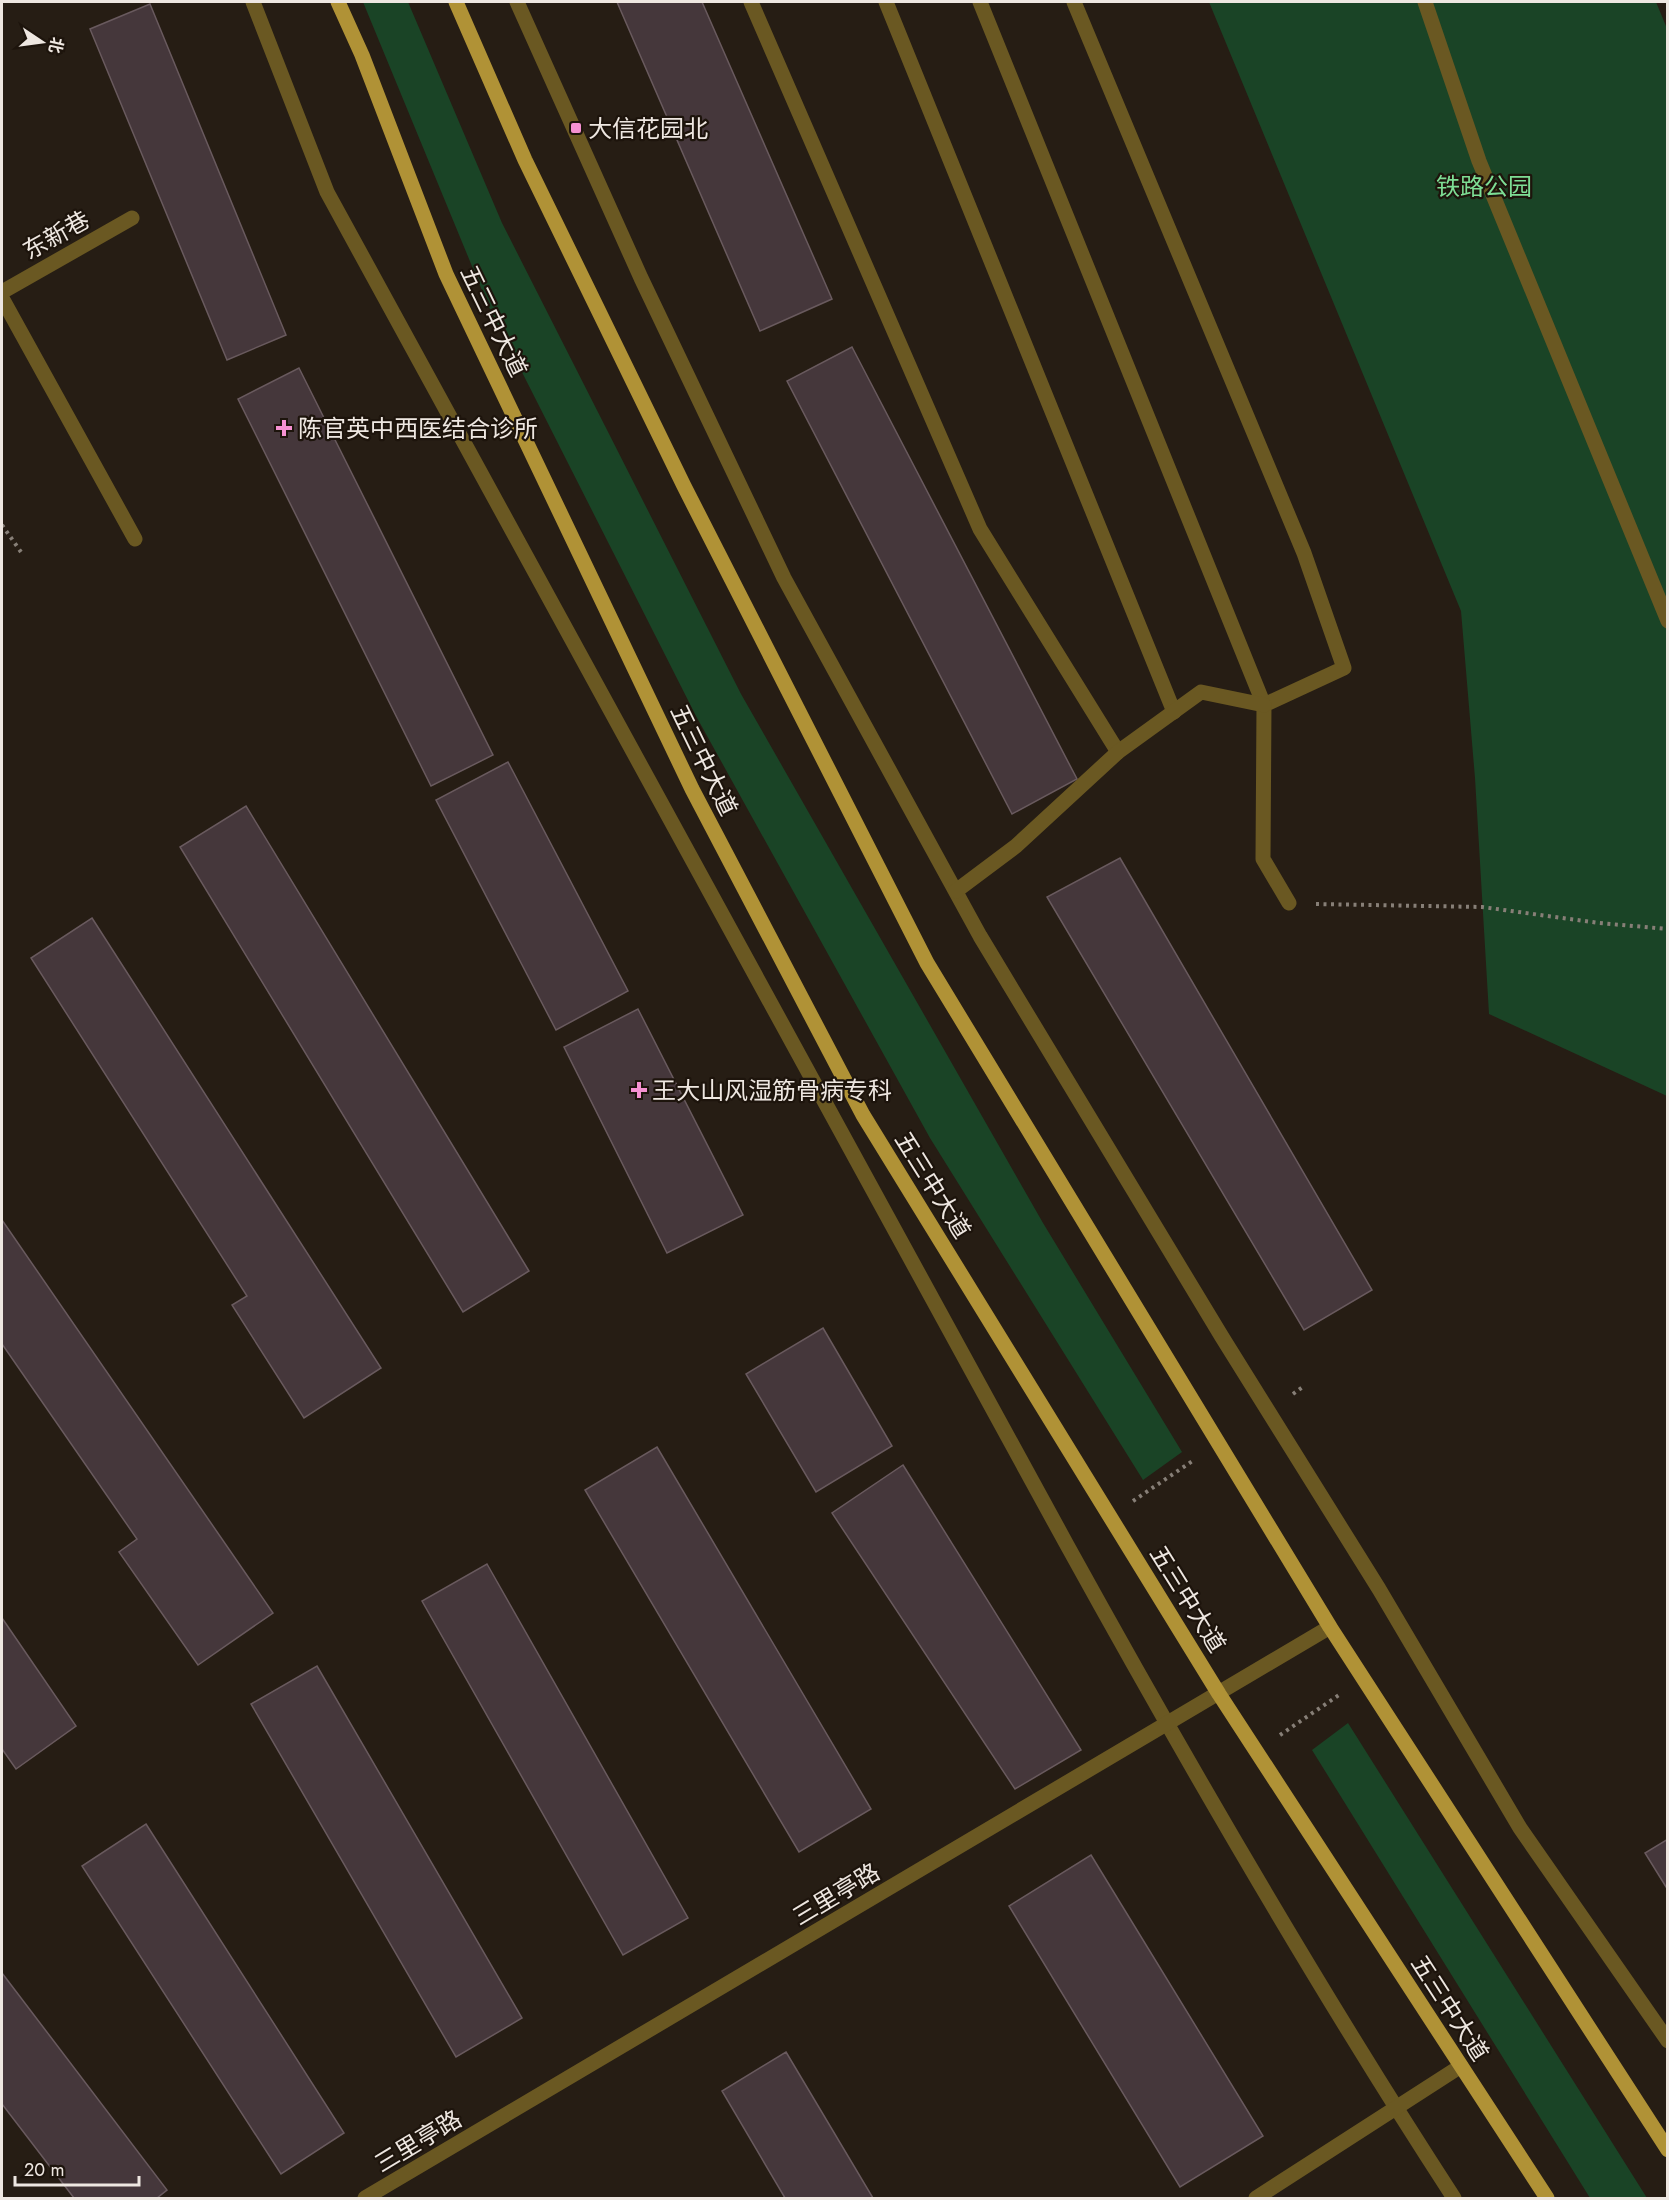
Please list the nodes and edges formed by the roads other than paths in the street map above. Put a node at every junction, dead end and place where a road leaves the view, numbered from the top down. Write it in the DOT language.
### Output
graph roads {
  1 [pos="253,2"];
  2 [pos="338,2"];
  3 [pos="456,2"];
  4 [pos="517,2"];
  5 [pos="752,2"];
  6 [pos="886,2"];
  7 [pos="980,2"];
  8 [pos="1074,2"];
  9 [pos="1425,2"];
  10 [pos="132,218"];
  11 [pos="2,292"];
  12 [pos="2,298"];
  13 [pos="135,538"];
  14 [pos="1668,621"];
  15 [pos="1264,705"];
  16 [pos="1174,712"];
  17 [pos="1118,752"];
  18 [pos="956,891"];
  19 [pos="1289,903"];
  20 [pos="1330,1627"];
  21 [pos="1219,1694"];
  22 [pos="1166,1725"];
  23 [pos="1668,2042"];
  24 [pos="1461,2066"];
  25 [pos="1395,2108"];
  26 [pos="1668,2150"];
  27 [pos="365,2199"];
  28 [pos="1256,2199"];
  29 [pos="1454,2199"];
  30 [pos="1547,2199"];
  1 -- 22 [label="street"];
  2 -- 21 [label="main road, 五三中大道"];
  3 -- 20 [label="main road"];
  4 -- 18 [label="street"];
  5 -- 17 [label="street"];
  6 -- 16 [label="street"];
  7 -- 15 [label="street"];
  8 -- 15 [label="street"];
  9 -- 14 [label="street"];
  10 -- 11 [label="street, 东新巷"];
  12 -- 13 [label="street"];
  15 -- 16 [label="street"];
  15 -- 19 [label="street"];
  16 -- 17 [label="street"];
  17 -- 18 [label="street"];
  18 -- 23 [label="street"];
  20 -- 21 [label="street, 三里亭路"];
  20 -- 26 [label="main road"];
  21 -- 22 [label="street, 三里亭路"];
  21 -- 24 [label="main road, 五三中大道"];
  22 -- 25 [label="street"];
  22 -- 27 [label="street, 三里亭路"];
  24 -- 25 [label="street"];
  24 -- 30 [label="main road, 五三中大道"];
  25 -- 28 [label="street"];
  25 -- 29 [label="street"];
}
